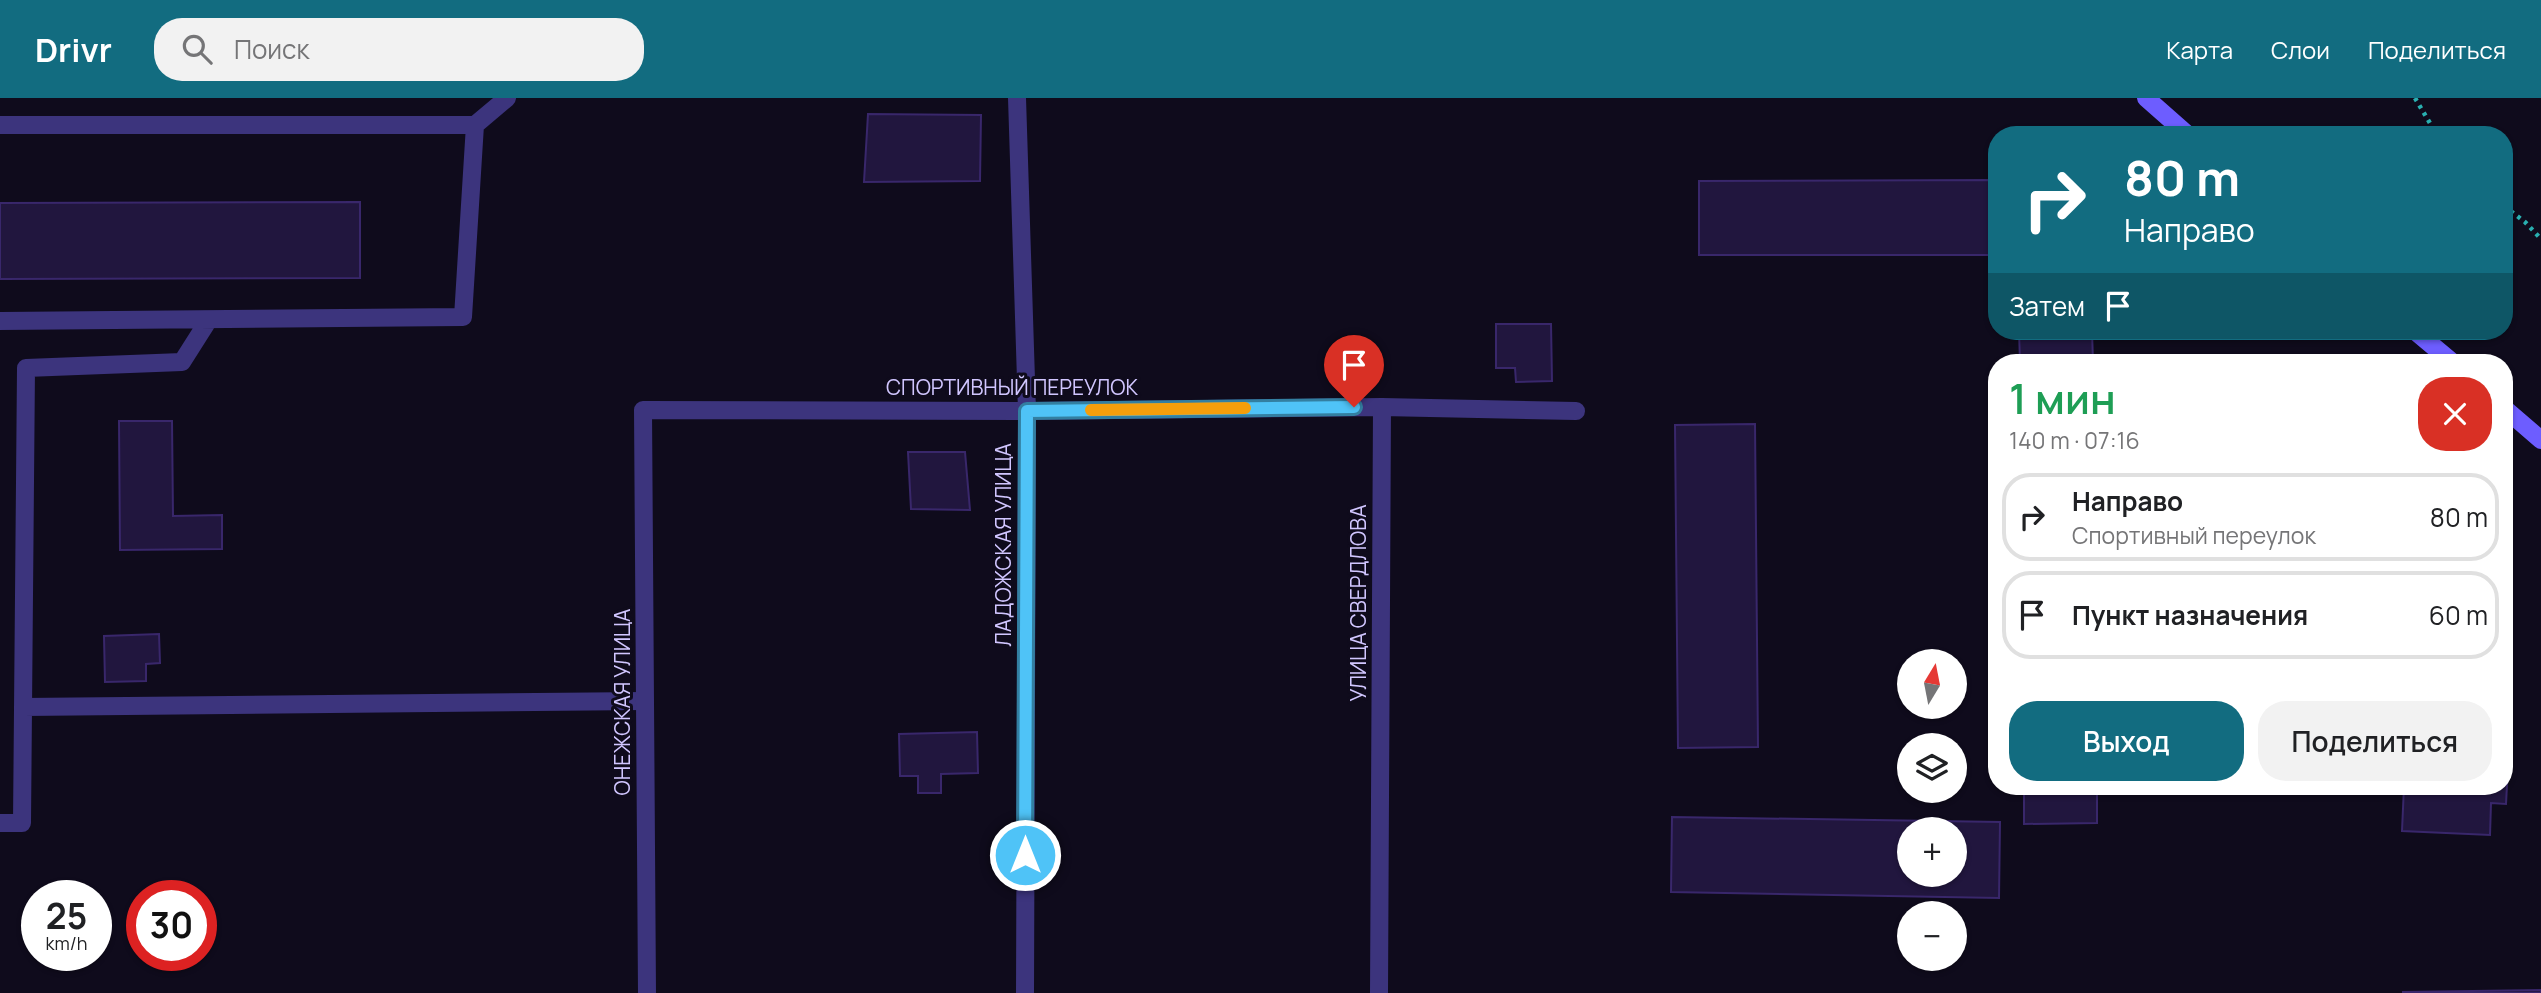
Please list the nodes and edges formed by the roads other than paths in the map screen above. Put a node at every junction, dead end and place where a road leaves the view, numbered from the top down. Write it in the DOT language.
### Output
graph roads {
  1 [pos="507,98"];
  2 [pos="1017,98"];
  3 [pos="2146,98"];
  4 [pos="0,125"];
  5 [pos="475,125"];
  6 [pos="2179,126"];
  7 [pos="0,321"];
  8 [pos="208,321"];
  9 [pos="2426,340"];
  10 [pos="2442,354"];
  11 [pos="1382,407"];
  12 [pos="642,410"];
  13 [pos="1027,411"];
  14 [pos="1576,411"];
  15 [pos="2513,416"];
  16 [pos="2541,440"];
  17 [pos="645,701"];
  18 [pos="23,707"];
  19 [pos="0,823"];
  20 [pos="647,993"];
  21 [pos="1025,993"];
  22 [pos="1378,993"];
  1 -- 5 [label="street"];
  2 -- 13 [label="street, ЛАДОЖСКАЯ УЛИЦА"];
  3 -- 6 [label="street"];
  4 -- 5 [label="street"];
  5 -- 8 [label="street"];
  7 -- 8 [label="street"];
  8 -- 18 [label="street"];
  9 -- 10 [label="street"];
  11 -- 13 [label="street, СПОРТИВНЫЙ ПЕРЕУЛОК"];
  11 -- 14 [label="street"];
  11 -- 22 [label="street, УЛИЦА СВЕРДЛОВА"];
  12 -- 13 [label="street, СПОРТИВНЫЙ ПЕРЕУЛОК"];
  12 -- 17 [label="street, ОНЕЖСКАЯ УЛИЦА"];
  13 -- 21 [label="street, ЛАДОЖСКАЯ УЛИЦА"];
  15 -- 16 [label="street"];
  17 -- 18 [label="street"];
  17 -- 20 [label="street, ОНЕЖСКАЯ УЛИЦА"];
  18 -- 19 [label="street"];
}
